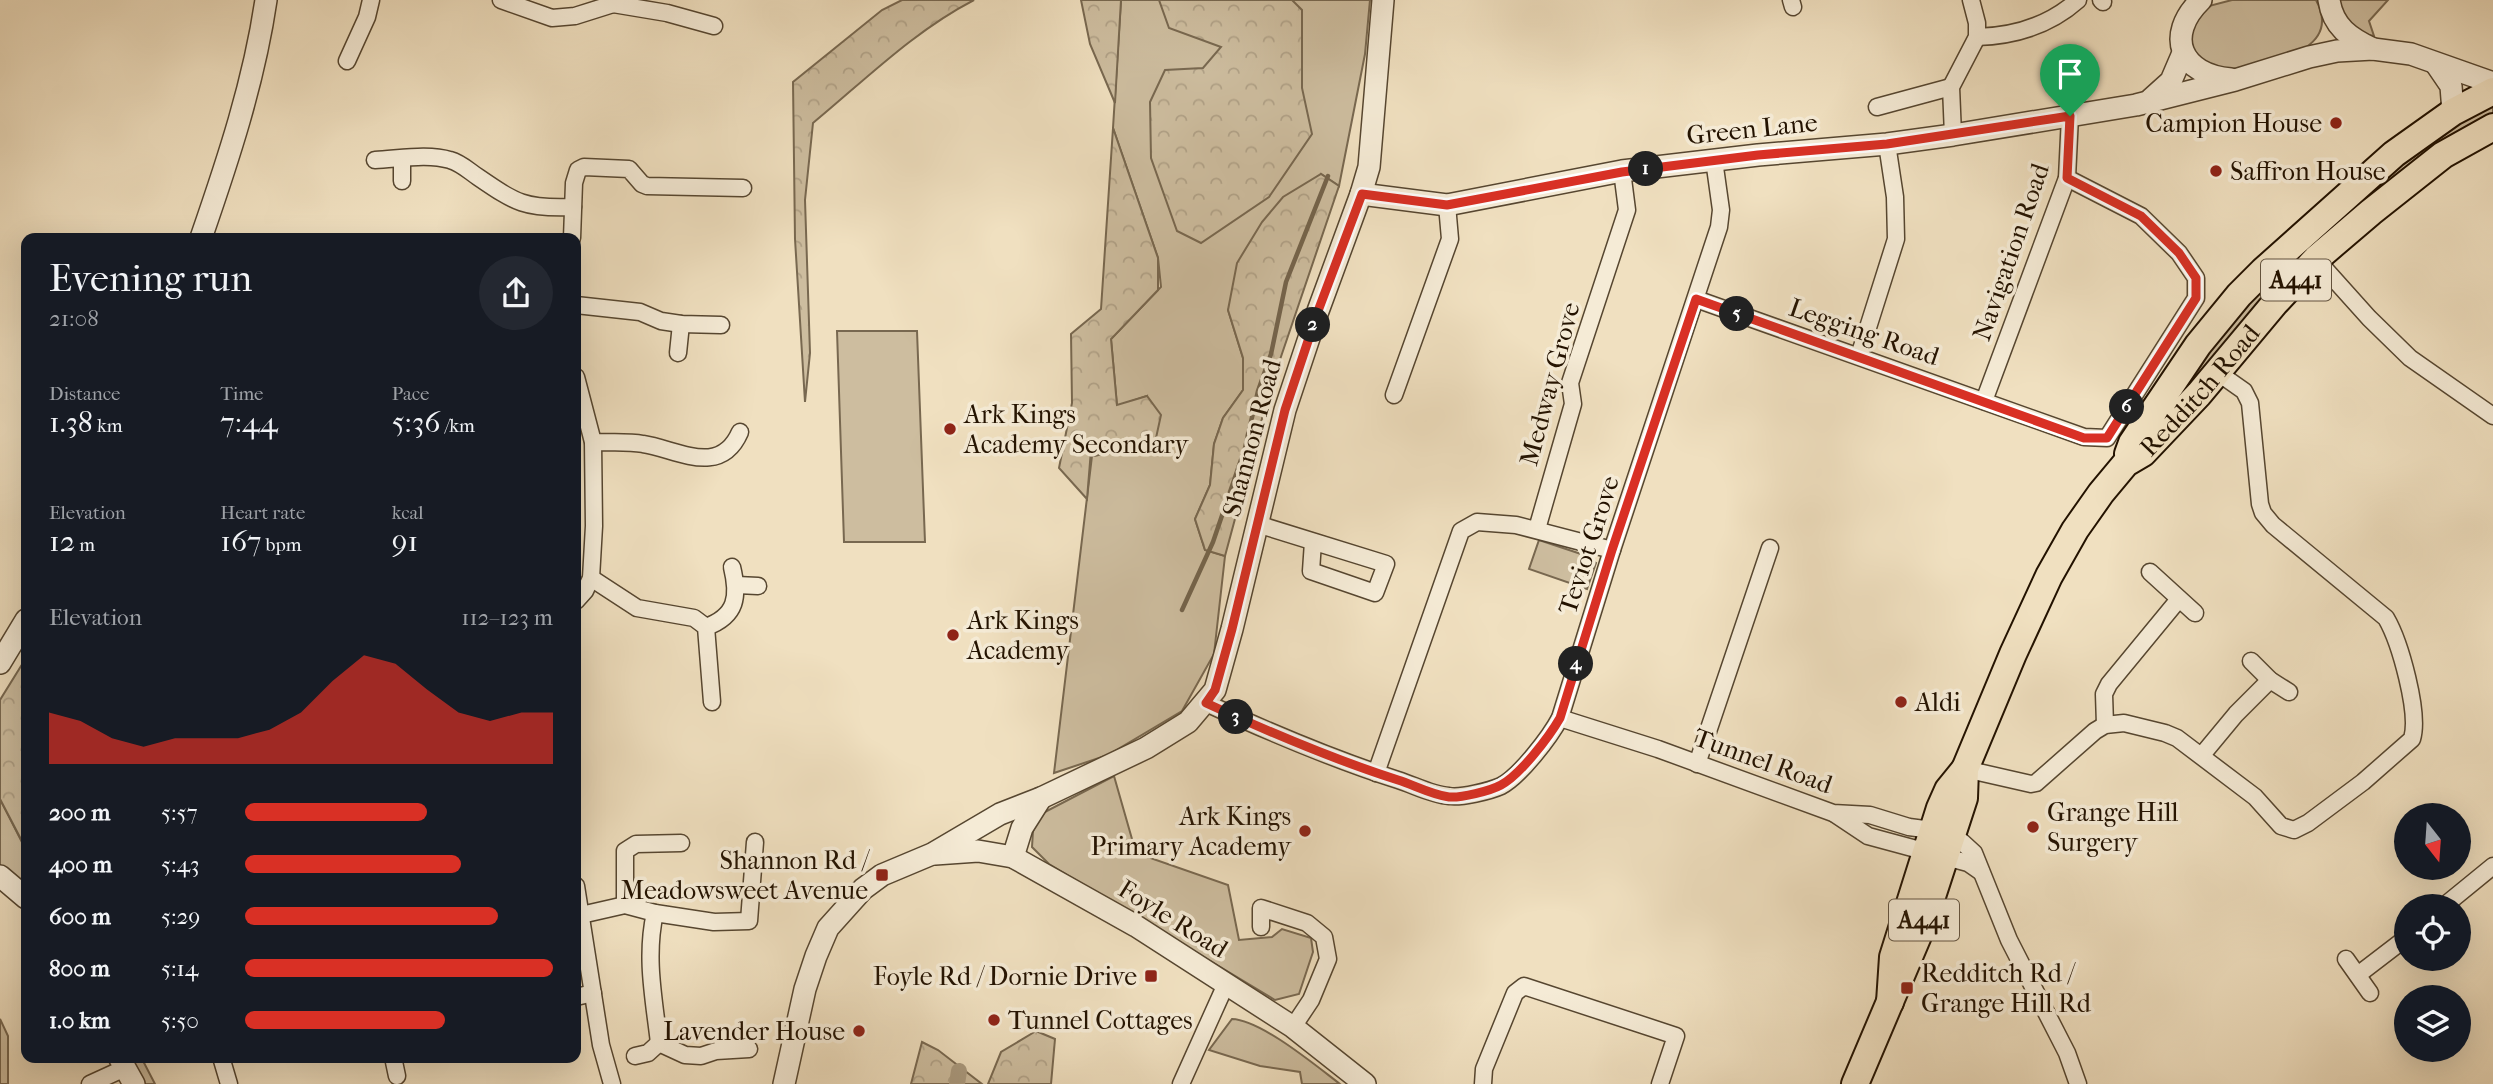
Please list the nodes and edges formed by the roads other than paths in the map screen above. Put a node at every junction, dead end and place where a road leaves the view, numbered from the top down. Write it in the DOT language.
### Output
graph roads {
  1 [pos="266,0"];
  2 [pos="371,0"];
  3 [pos="1383,0"];
  4 [pos="1970,0"];
  5 [pos="2078,0"];
  6 [pos="2201,0"];
  7 [pos="506,1"];
  8 [pos="610,2"];
  9 [pos="2329,4"];
  10 [pos="714,26"];
  11 [pos="1977,37"];
  12 [pos="2373,48"];
  13 [pos="2183,53"];
  14 [pos="2309,57"];
  15 [pos="347,61"];
  16 [pos="2436,64"];
  17 [pos="2235,80"];
  18 [pos="2493,83"];
  19 [pos="1951,87"];
  20 [pos="2493,90"];
  21 [pos="2150,101"];
  22 [pos="1877,107"];
  23 [pos="2453,112"];
  24 [pos="2070,116"];
  25 [pos="2493,127"];
  26 [pos="1952,135"];
  27 [pos="1887,144"];
  28 [pos="402,159"];
  29 [pos="375,160"];
  30 [pos="1714,160"];
  31 [pos="1622,172"];
  32 [pos="2067,178"];
  33 [pos="402,181"];
  34 [pos="743,188"];
  35 [pos="1362,194"];
  36 [pos="1447,205"];
  37 [pos="573,208"];
  38 [pos="2329,210"];
  39 [pos="2348,232"];
  40 [pos="203,233"];
  41 [pos="572,233"];
  42 [pos="2316,259"];
  43 [pos="1696,299"];
  44 [pos="581,306"];
  45 [pos="681,324"];
  46 [pos="721,325"];
  47 [pos="678,353"];
  48 [pos="1859,356"];
  49 [pos="2217,372"];
  50 [pos="2179,376"];
  51 [pos="2199,394"];
  52 [pos="581,396"];
  53 [pos="1394,396"];
  54 [pos="1984,401"];
  55 [pos="2493,416"];
  56 [pos="740,432"];
  57 [pos="593,442"];
  58 [pos="2126,463"];
  59 [pos="584,484"];
  60 [pos="1256,524"];
  61 [pos="1537,529"];
  62 [pos="1313,542"];
  63 [pos="1770,548"];
  64 [pos="1612,550"];
  65 [pos="732,567"];
  66 [pos="2150,572"];
  67 [pos="591,578"];
  68 [pos="737,585"];
  69 [pos="758,586"];
  70 [pos="581,595"];
  71 [pos="2179,599"];
  72 [pos="2195,613"];
  73 [pos="706,627"];
  74 [pos="21,628"];
  75 [pos="2251,661"];
  76 [pos="0,663"];
  77 [pos="2270,680"];
  78 [pos="2289,692"];
  79 [pos="712,702"];
  80 [pos="1206,703"];
  81 [pos="1560,718"];
  82 [pos="2105,725"];
  83 [pos="2202,755"];
  84 [pos="1697,764"];
  85 [pos="1965,769"];
  86 [pos="1376,773"];
  87 [pos="1041,798"];
  88 [pos="1833,813"];
  89 [pos="1000,814"];
  90 [pos="1028,819"];
  91 [pos="980,825"];
  92 [pos="755,842"];
  93 [pos="681,843"];
  94 [pos="1938,844"];
  95 [pos="978,851"];
  96 [pos="932,854"];
  97 [pos="1013,858"];
  98 [pos="2493,866"];
  99 [pos="0,876"];
  100 [pos="21,894"];
  101 [pos="2459,894"];
  102 [pos="625,905"];
  103 [pos="654,913"];
  104 [pos="581,915"];
  105 [pos="1261,927"];
  106 [pos="2394,947"];
  107 [pos="2346,959"];
  108 [pos="2359,974"];
  109 [pos="1226,984"];
  110 [pos="593,993"];
  111 [pos="2370,993"];
  112 [pos="581,996"];
  113 [pos="1293,1027"];
  114 [pos="659,1043"];
  115 [pos="749,1049"];
  116 [pos="635,1056"];
  117 [pos="223,1063"];
  118 [pos="394,1063"];
  119 [pos="126,1070"];
  120 [pos="397,1076"];
  121 [pos="90,1084"];
  122 [pos="229,1084"];
  123 [pos="612,1084"];
  124 [pos="784,1084"];
  125 [pos="1181,1084"];
  126 [pos="1365,1084"];
  127 [pos="1483,1084"];
  128 [pos="1660,1084"];
  129 [pos="1855,1084"];
  130 [pos="2078,1084"];
  1 -- 40 [label="street"];
  2 -- 15 [label="street"];
  3 -- 35 [label="street, Shannon Road"];
  4 -- 11 [label="street"];
  5 -- 11 [label="street"];
  6 -- 13 [label="street"];
  7 -- 8 [label="street"];
  8 -- 10 [label="street"];
  9 -- 12 [label="street"];
  9 -- 14 [label="street"];
  11 -- 19 [label="street"];
  12 -- 14 [label="street, Green Lane"];
  12 -- 16 [label="street"];
  13 -- 17 [label="street"];
  13 -- 21 [label="street"];
  14 -- 17 [label="street, Green Lane"];
  16 -- 18 [label="street"];
  16 -- 23 [label="street"];
  17 -- 21 [label="street, Green Lane"];
  19 -- 22 [label="street"];
  19 -- 26 [label="street"];
  20 -- 23 [label="highway, Redditch Road"];
  21 -- 24 [label="street, Green Lane"];
  23 -- 38 [label="highway, Redditch Road"];
  24 -- 26 [label="street, Green Lane"];
  24 -- 32 [label="street, Navigation Road"];
  25 -- 39 [label="highway, Redditch Road / A441"];
  26 -- 27 [label="street, Green Lane"];
  27 -- 30 [label="street, Green Lane"];
  27 -- 48 [label="street"];
  28 -- 29 [label="street"];
  28 -- 33 [label="street"];
  28 -- 37 [label="street"];
  30 -- 31 [label="street, Green Lane"];
  30 -- 43 [label="street, Teviot Grove"];
  31 -- 36 [label="street, Green Lane"];
  31 -- 61 [label="street, Medway Grove"];
  32 -- 54 [label="street, Navigation Road"];
  32 -- 54 [label="street, Legging Road"];
  34 -- 37 [label="street"];
  35 -- 36 [label="street, Green Lane"];
  35 -- 60 [label="street, Shannon Road"];
  36 -- 53 [label="street"];
  37 -- 41 [label="street"];
  38 -- 39 [label="highway"];
  38 -- 50 [label="highway, Redditch Road"];
  39 -- 42 [label="highway, Redditch Road / A441"];
  42 -- 49 [label="highway, Redditch Road / A441"];
  42 -- 55 [label="street"];
  43 -- 48 [label="street, Legging Road"];
  43 -- 64 [label="street, Teviot Grove"];
  44 -- 45 [label="street"];
  45 -- 46 [label="street"];
  45 -- 47 [label="street"];
  48 -- 54 [label="street, Legging Road"];
  49 -- 51 [label="highway, Redditch Road / A441"];
  49 -- 83 [label="street"];
  50 -- 51 [label="highway"];
  50 -- 58 [label="highway, Redditch Road"];
  51 -- 58 [label="highway, Redditch Road / A441"];
  52 -- 57 [label="street"];
  56 -- 57 [label="street"];
  57 -- 59 [label="street"];
  58 -- 85 [label="highway, Redditch Road / A441"];
  59 -- 67 [label="street"];
  60 -- 62 [label="street"];
  60 -- 80 [label="street, Shannon Road"];
  61 -- 64 [label="street"];
  61 -- 86 [label="street"];
  62 -- 62 [label="street"];
  63 -- 84 [label="street"];
  64 -- 81 [label="street, Teviot Grove"];
  65 -- 68 [label="street"];
  66 -- 71 [label="street"];
  67 -- 70 [label="street"];
  67 -- 73 [label="street"];
  68 -- 69 [label="street"];
  68 -- 73 [label="street"];
  71 -- 72 [label="street"];
  71 -- 82 [label="street"];
  73 -- 79 [label="street"];
  74 -- 76 [label="street"];
  75 -- 77 [label="street"];
  77 -- 78 [label="street"];
  77 -- 83 [label="street"];
  80 -- 86 [label="street, Teviot Grove"];
  80 -- 87 [label="street, Shannon Road"];
  81 -- 84 [label="street, Tunnel Road"];
  81 -- 86 [label="street, Teviot Grove"];
  82 -- 83 [label="street"];
  82 -- 85 [label="street"];
  84 -- 88 [label="street, Tunnel Road"];
  85 -- 94 [label="highway, Redditch Road / A441"];
  87 -- 89 [label="street, Shannon Road"];
  87 -- 90 [label="street, Shannon Road"];
  88 -- 94 [label="street, Tunnel Road"];
  88 -- 94 [label="street"];
  89 -- 90 [label="street"];
  89 -- 91 [label="street, Shannon Road"];
  90 -- 97 [label="street, Shannon Road"];
  91 -- 95 [label="street"];
  91 -- 96 [label="street, Shannon Road"];
  92 -- 103 [label="street"];
  93 -- 102 [label="street"];
  94 -- 129 [label="highway, Redditch Road / A441"];
  94 -- 130 [label="street"];
  95 -- 96 [label="street, Foyle Road"];
  95 -- 97 [label="street, Foyle Road"];
  96 -- 124 [label="street, Shannon Road"];
  97 -- 109 [label="street, Foyle Road"];
  98 -- 101 [label="street"];
  99 -- 100 [label="street"];
  102 -- 103 [label="street"];
  102 -- 104 [label="street"];
  103 -- 114 [label="street"];
  104 -- 110 [label="street"];
  105 -- 113 [label="street"];
  106 -- 108 [label="street"];
  107 -- 108 [label="street"];
  108 -- 111 [label="street"];
  109 -- 113 [label="street, Foyle Road"];
  109 -- 125 [label="street"];
  110 -- 112 [label="street"];
  110 -- 123 [label="street"];
  113 -- 126 [label="street, Foyle Road"];
  114 -- 115 [label="street"];
  114 -- 116 [label="street"];
  117 -- 122 [label="street"];
  118 -- 120 [label="street"];
  119 -- 121 [label="street"];
  127 -- 128 [label="street"];
}
